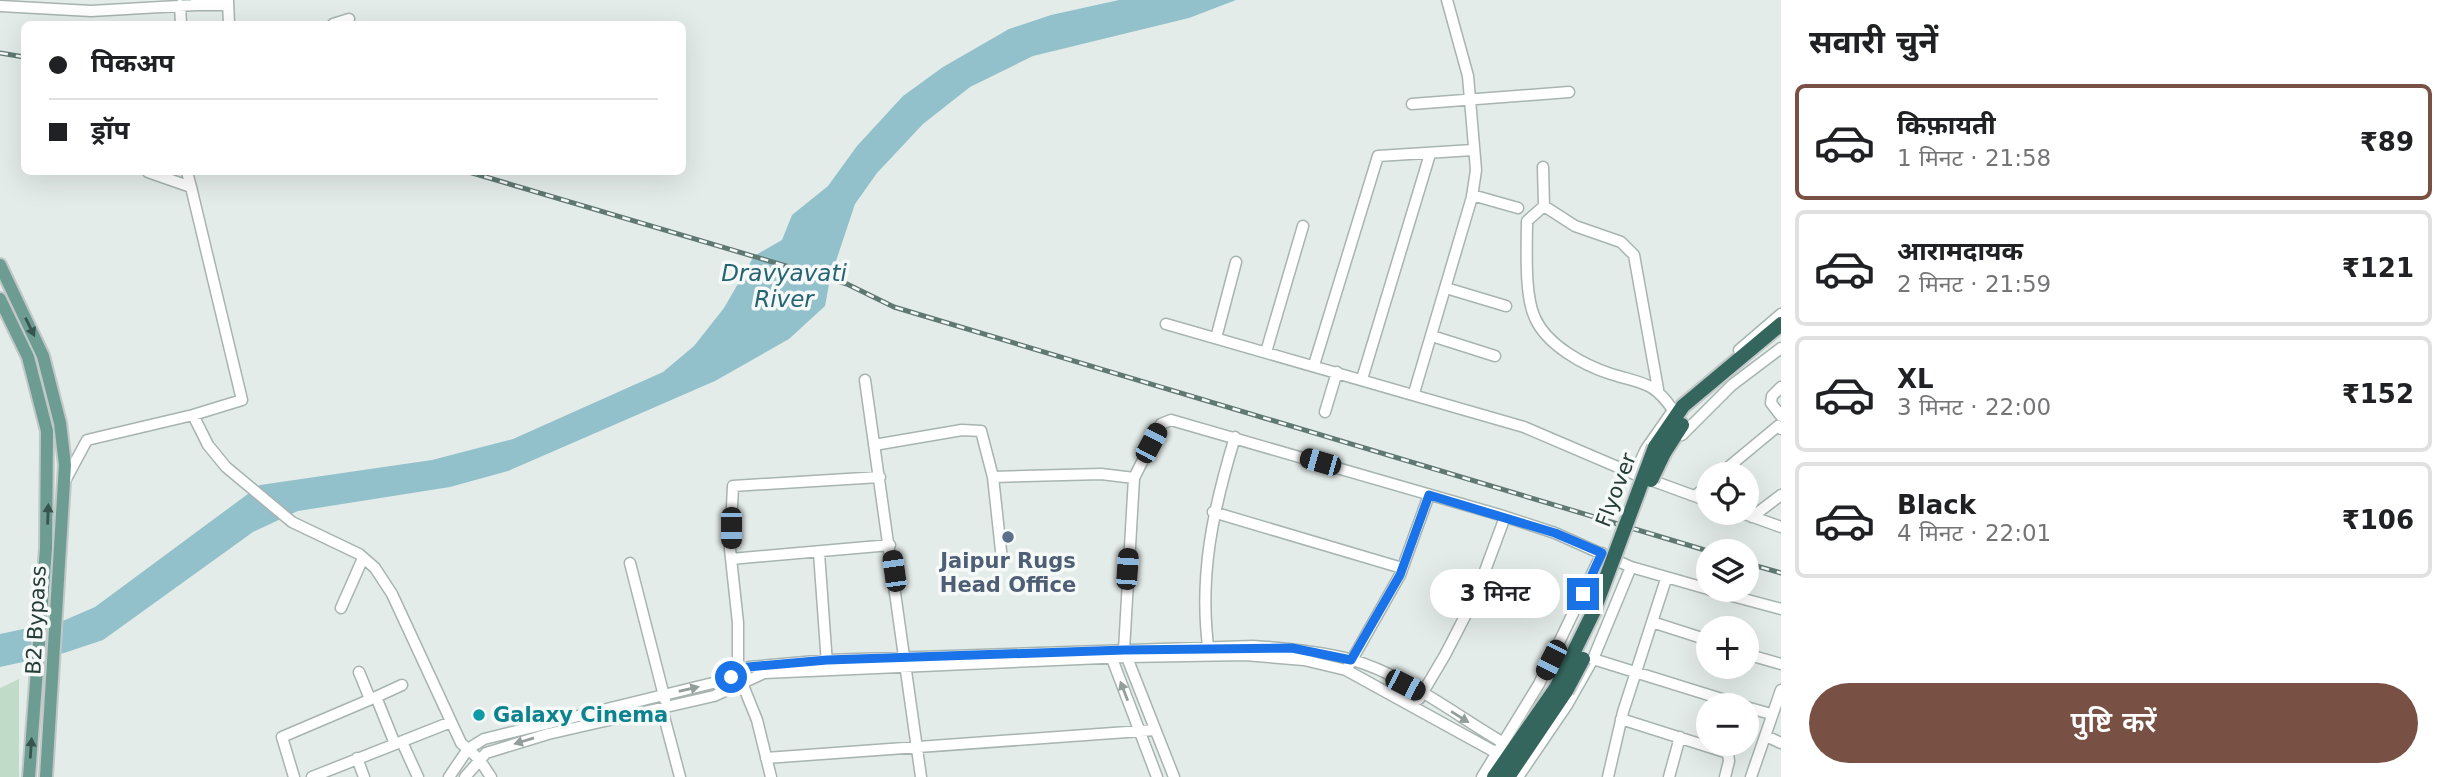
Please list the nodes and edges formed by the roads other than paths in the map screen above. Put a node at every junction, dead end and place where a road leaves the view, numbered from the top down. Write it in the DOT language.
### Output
graph roads {
  1 [pos="1447,0"];
  2 [pos="228,2"];
  3 [pos="196,3"];
  4 [pos="180,5"];
  5 [pos="0,6"];
  6 [pos="349,19"];
  7 [pos="181,21"];
  8 [pos="229,21"];
  9 [pos="343,21"];
  10 [pos="1569,92"];
  11 [pos="1470,100"];
  12 [pos="1412,104"];
  13 [pos="1473,150"];
  14 [pos="1430,154"];
  15 [pos="1543,167"];
  16 [pos="157,175"];
  17 [pos="188,175"];
  18 [pos="191,187"];
  19 [pos="1472,195"];
  20 [pos="1544,206"];
  21 [pos="1518,208"];
  22 [pos="1303,226"];
  23 [pos="1236,262"];
  24 [pos="0,265"];
  25 [pos="1446,288"];
  26 [pos="0,299"];
  27 [pos="1507,306"];
  28 [pos="1781,313"];
  29 [pos="1166,324"];
  30 [pos="1781,324"];
  31 [pos="1781,335"];
  32 [pos="1432,336"];
  33 [pos="1216,338"];
  34 [pos="1781,348"];
  35 [pos="1266,352"];
  36 [pos="1495,356"];
  37 [pos="1314,365"];
  38 [pos="1337,372"];
  39 [pos="1362,379"];
  40 [pos="865,380"];
  41 [pos="1781,387"];
  42 [pos="1658,389"];
  43 [pos="1414,393"];
  44 [pos="1673,410"];
  45 [pos="1325,412"];
  46 [pos="193,415"];
  47 [pos="1781,416"];
  48 [pos="1781,429"];
  49 [pos="1235,437"];
  50 [pos="874,445"];
  51 [pos="1646,448"];
  52 [pos="1668,458"];
  53 [pos="1734,462"];
  54 [pos="1634,474"];
  55 [pos="880,477"];
  56 [pos="993,477"];
  57 [pos="1134,478"];
  58 [pos="1656,482"];
  59 [pos="64,483"];
  60 [pos="1429,495"];
  61 [pos="1781,495"];
  62 [pos="1695,496"];
  63 [pos="1759,508"];
  64 [pos="1213,512"];
  65 [pos="1505,517"];
  66 [pos="1759,519"];
  67 [pos="1781,527"];
  68 [pos="890,545"];
  69 [pos="819,553"];
  70 [pos="1602,553"];
  71 [pos="363,558"];
  72 [pos="731,559"];
  73 [pos="1002,560"];
  74 [pos="630,563"];
  75 [pos="1631,567"];
  76 [pos="1402,568"];
  77 [pos="1666,579"];
  78 [pos="1696,587"];
  79 [pos="1754,602"];
  80 [pos="341,608"];
  81 [pos="1781,609"];
  82 [pos="1652,622"];
  83 [pos="1696,636"];
  84 [pos="1209,652"];
  85 [pos="1125,654"];
  86 [pos="1111,655"];
  87 [pos="1759,658"];
  88 [pos="1593,659"];
  89 [pos="905,661"];
  90 [pos="827,664"];
  91 [pos="1781,664"];
  92 [pos="1349,665"];
  93 [pos="359,672"];
  94 [pos="1635,673"];
  95 [pos="739,677"];
  96 [pos="401,685"];
  97 [pos="1561,690"];
  98 [pos="1781,690"];
  99 [pos="1701,693"];
  100 [pos="1422,694"];
  101 [pos="664,695"];
  102 [pos="373,698"];
  103 [pos="1415,706"];
  104 [pos="664,708"];
  105 [pos="1759,711"];
  106 [pos="1771,715"];
  107 [pos="1621,719"];
  108 [pos="450,722"];
  109 [pos="1155,730"];
  110 [pos="1139,732"];
  111 [pos="1766,736"];
  112 [pos="1680,737"];
  113 [pos="1502,742"];
  114 [pos="399,743"];
  115 [pos="1781,743"];
  116 [pos="468,749"];
  117 [pos="917,749"];
  118 [pos="1495,752"];
  119 [pos="357,758"];
  120 [pos="766,758"];
  121 [pos="479,759"];
  122 [pos="1754,776"];
  123 [pos="29,777"];
  124 [pos="46,777"];
  125 [pos="294,777"];
  126 [pos="312,777"];
  127 [pos="364,777"];
  128 [pos="418,777"];
  129 [pos="449,777"];
  130 [pos="465,777"];
  131 [pos="491,777"];
  132 [pos="680,777"];
  133 [pos="771,777"];
  134 [pos="921,777"];
  135 [pos="1157,777"];
  136 [pos="1174,777"];
  137 [pos="1482,777"];
  138 [pos="1494,777"];
  139 [pos="1508,777"];
  140 [pos="1518,777"];
  141 [pos="1608,777"];
  142 [pos="1669,777"];
  143 [pos="1725,777"];
  1 -- 11 [label="street"];
  2 -- 3 [label="street"];
  2 -- 8 [label="street"];
  3 -- 4 [label="street"];
  4 -- 5 [label="street"];
  4 -- 7 [label="street"];
  6 -- 9 [label="street"];
  10 -- 11 [label="street"];
  11 -- 12 [label="street"];
  11 -- 13 [label="street"];
  13 -- 14 [label="street"];
  13 -- 19 [label="street"];
  14 -- 37 [label="street"];
  14 -- 39 [label="street"];
  15 -- 20 [label="street"];
  16 -- 18 [label="street"];
  17 -- 18 [label="street"];
  18 -- 46 [label="street"];
  19 -- 21 [label="street"];
  19 -- 25 [label="street"];
  20 -- 42 [label="street"];
  20 -- 42 [label="street"];
  22 -- 35 [label="street"];
  23 -- 33 [label="street"];
  24 -- 59 [label="main road, B2 Bypass, one-way"];
  25 -- 27 [label="street"];
  25 -- 32 [label="street"];
  123 -- 26 [label="main road, one-way"];
  28 -- 44 [label="street"];
  29 -- 33 [label="street"];
  30 -- 97 [label="highway, Flyover, bridge"];
  31 -- 97 [label="highway, Flyover, bridge"];
  32 -- 36 [label="street"];
  32 -- 43 [label="street"];
  33 -- 35 [label="street"];
  34 -- 52 [label="street"];
  35 -- 37 [label="street"];
  37 -- 38 [label="street"];
  38 -- 39 [label="street"];
  38 -- 45 [label="street"];
  39 -- 43 [label="street"];
  40 -- 50 [label="street"];
  41 -- 47 [label="street"];
  42 -- 44 [label="street"];
  43 -- 54 [label="street"];
  44 -- 51 [label="street"];
  46 -- 59 [label="street"];
  46 -- 71 [label="street"];
  48 -- 53 [label="street"];
  49 -- 57 [label="street"];
  49 -- 60 [label="street"];
  49 -- 64 [label="street"];
  50 -- 55 [label="street"];
  50 -- 56 [label="street"];
  51 -- 52 [label="street"];
  51 -- 54 [label="street"];
  52 -- 58 [label="street"];
  54 -- 58 [label="street"];
  55 -- 68 [label="street"];
  55 -- 72 [label="street"];
  56 -- 57 [label="street"];
  56 -- 73 [label="street"];
  57 -- 85 [label="street"];
  58 -- 62 [label="street"];
  59 -- 124 [label="main road, B2 Bypass"];
  60 -- 65 [label="street"];
  60 -- 76 [label="street"];
  61 -- 63 [label="street"];
  64 -- 76 [label="street"];
  64 -- 84 [label="street"];
  65 -- 70 [label="street"];
  65 -- 100 [label="street"];
  66 -- 67 [label="street"];
  68 -- 69 [label="street"];
  68 -- 89 [label="street"];
  69 -- 72 [label="street"];
  69 -- 90 [label="street"];
  70 -- 75 [label="street"];
  70 -- 113 [label="street"];
  71 -- 80 [label="street"];
  71 -- 108 [label="street"];
  72 -- 95 [label="street"];
  74 -- 101 [label="street"];
  75 -- 77 [label="street"];
  75 -- 88 [label="street"];
  76 -- 92 [label="street"];
  77 -- 78 [label="street"];
  77 -- 82 [label="street"];
  79 -- 81 [label="street"];
  82 -- 83 [label="street"];
  82 -- 94 [label="street"];
  84 -- 85 [label="street"];
  84 -- 92 [label="street"];
  85 -- 86 [label="street"];
  85 -- 109 [label="street"];
  86 -- 89 [label="street"];
  110 -- 86 [label="street, one-way"];
  87 -- 91 [label="street"];
  88 -- 94 [label="street"];
  88 -- 140 [label="street"];
  89 -- 90 [label="street"];
  89 -- 117 [label="street"];
  90 -- 95 [label="street"];
  92 -- 100 [label="street"];
  92 -- 103 [label="street"];
  93 -- 102 [label="street"];
  94 -- 99 [label="street"];
  94 -- 107 [label="street"];
  101 -- 95 [label="street, one-way"];
  95 -- 104 [label="street"];
  95 -- 120 [label="street"];
  96 -- 102 [label="street"];
  97 -- 138 [label="highway, Flyover"];
  97 -- 139 [label="highway, Flyover"];
  98 -- 106 [label="street"];
  100 -- 103 [label="street"];
  100 -- 113 [label="street, one-way"];
  101 -- 104 [label="street"];
  101 -- 116 [label="street"];
  102 -- 114 [label="street"];
  102 -- 125 [label="street"];
  103 -- 118 [label="street"];
  104 -- 121 [label="street, one-way"];
  104 -- 132 [label="street"];
  105 -- 106 [label="street"];
  106 -- 111 [label="street"];
  107 -- 112 [label="street"];
  107 -- 141 [label="street"];
  108 -- 114 [label="street"];
  108 -- 116 [label="street"];
  109 -- 110 [label="street"];
  109 -- 136 [label="street"];
  110 -- 117 [label="street"];
  110 -- 135 [label="street"];
  111 -- 115 [label="street"];
  111 -- 122 [label="street"];
  112 -- 142 [label="street"];
  112 -- 143 [label="street"];
  113 -- 118 [label="street"];
  114 -- 119 [label="street"];
  114 -- 128 [label="street"];
  116 -- 121 [label="street"];
  116 -- 129 [label="street"];
  117 -- 120 [label="street"];
  117 -- 134 [label="street"];
  118 -- 137 [label="street"];
  119 -- 126 [label="street"];
  119 -- 127 [label="street"];
  120 -- 133 [label="street"];
  121 -- 130 [label="street"];
  121 -- 131 [label="street"];
}
